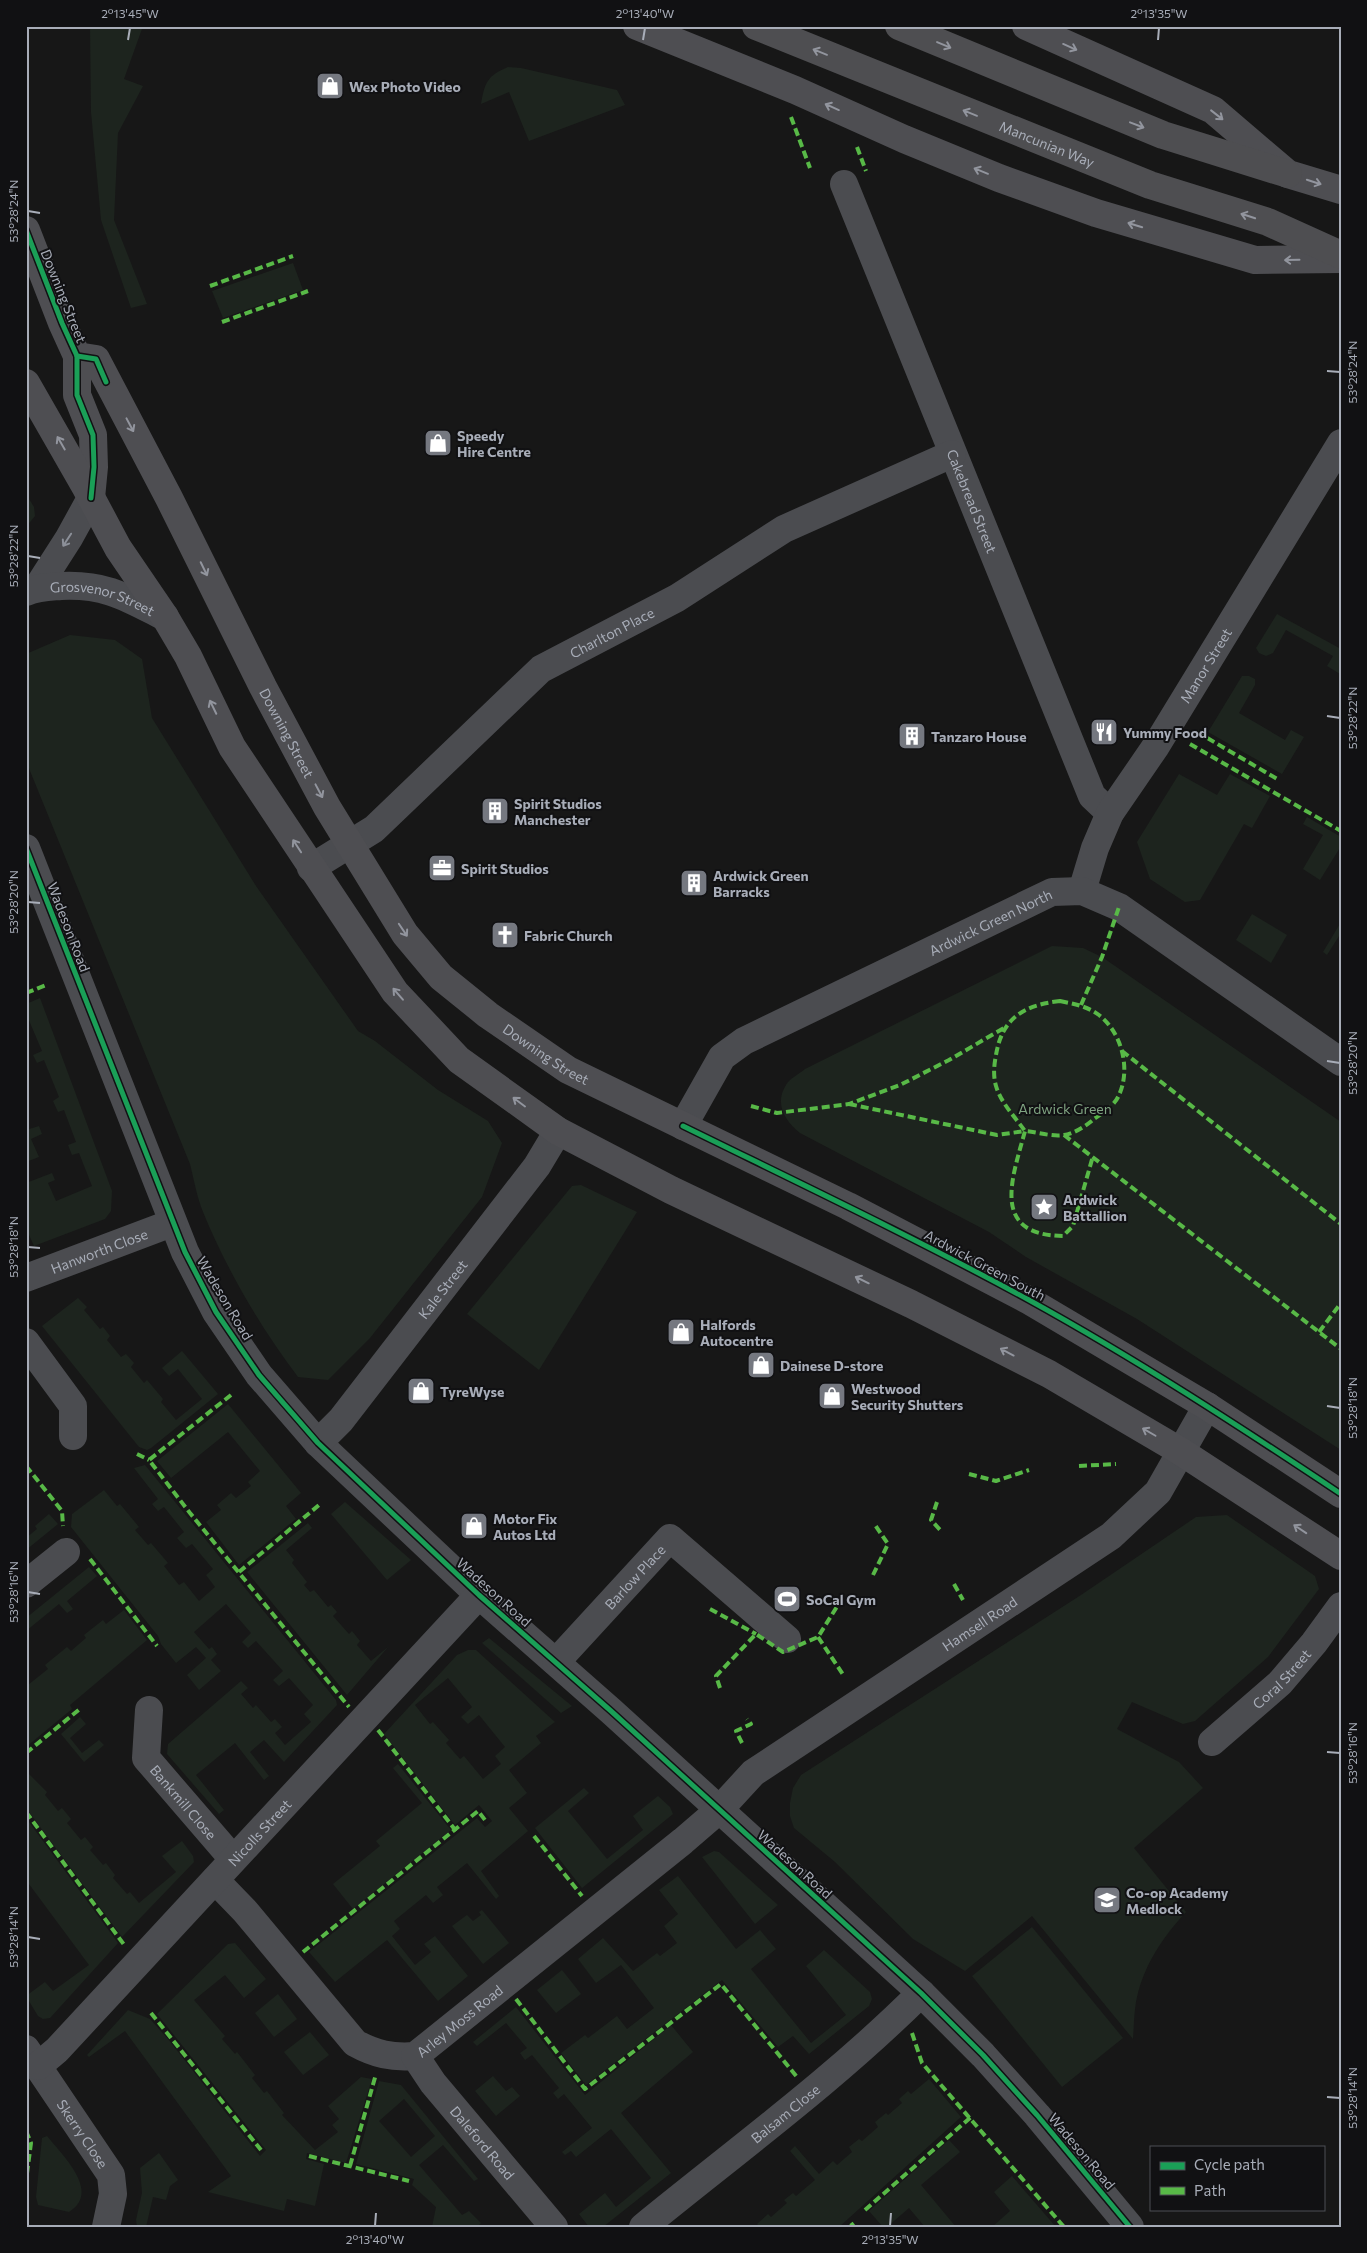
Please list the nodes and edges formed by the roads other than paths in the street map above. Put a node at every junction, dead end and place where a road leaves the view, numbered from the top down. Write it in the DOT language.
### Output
graph roads {
  1 [pos="637,26"];
  2 [pos="756,26"];
  3 [pos="899,26"];
  4 [pos="1026,26"];
  5 [pos="1288,174"];
  6 [pos="844,184"];
  7 [pos="1341,190"];
  8 [pos="26,230"];
  9 [pos="1341,257"];
  10 [pos="77,356"];
  11 [pos="26,383"];
  12 [pos="1341,443"];
  13 [pos="952,454"];
  14 [pos="91,498"];
  15 [pos="31,590"];
  16 [pos="165,617"];
  17 [pos="1110,813"];
  18 [pos="349,844"];
  19 [pos="26,848"];
  20 [pos="311,868"];
  21 [pos="1082,891"];
  22 [pos="1341,1062"];
  23 [pos="683,1126"];
  24 [pos="558,1131"];
  25 [pos="172,1223"];
  26 [pos="26,1278"];
  27 [pos="26,1342"];
  28 [pos="1207,1406"];
  29 [pos="73,1436"];
  30 [pos="318,1443"];
  31 [pos="1180,1451"];
  32 [pos="1341,1494"];
  33 [pos="66,1552"];
  34 [pos="1341,1556"];
  35 [pos="26,1584"];
  36 [pos="479,1595"];
  37 [pos="1341,1606"];
  38 [pos="786,1639"];
  39 [pos="556,1662"];
  40 [pos="150,1710"];
  41 [pos="1212,1742"];
  42 [pos="719,1810"];
  43 [pos="234,1859"];
  44 [pos="215,1880"];
  45 [pos="921,1993"];
  46 [pos="415,2056"];
  47 [pos="32,2058"];
  48 [pos="106,2227"];
  49 [pos="554,2227"];
  50 [pos="643,2227"];
  51 [pos="1130,2227"];
  9 -- 1 [label="highway, one-way"];
  9 -- 2 [label="highway, Mancunian Way, one-way"];
  3 -- 5 [label="highway, one-way"];
  4 -- 5 [label="highway, one-way"];
  5 -- 7 [label="highway, one-way"];
  6 -- 13 [label="street, Cakebread Street"];
  8 -- 10 [label="highway, Downing Street"];
  10 -- 14 [label="highway"];
  10 -- 18 [label="highway, Downing Street, one-way"];
  14 -- 11 [label="highway, one-way"];
  12 -- 17 [label="street, Manor Street"];
  13 -- 17 [label="street, Cakebread Street"];
  13 -- 18 [label="street, Charlton Place"];
  14 -- 15 [label="street, Grosvenor Street, one-way"];
  14 -- 16 [label="highway"];
  15 -- 16 [label="street, Grosvenor Street"];
  20 -- 16 [label="highway, one-way"];
  17 -- 21 [label="street, Manor Street"];
  18 -- 20 [label="street, Charlton Place"];
  18 -- 23 [label="highway, Downing Street, one-way"];
  19 -- 25 [label="street, Wadeson Road"];
  24 -- 20 [label="highway, one-way"];
  21 -- 22 [label="street, Ardwick Green North"];
  21 -- 23 [label="street, Ardwick Green North"];
  23 -- 28 [label="highway, Ardwick Green South"];
  24 -- 30 [label="street, Kale Street"];
  31 -- 24 [label="highway, one-way"];
  25 -- 26 [label="street, Hanworth Close"];
  25 -- 30 [label="street, Wadeson Road"];
  27 -- 29 [label="street"];
  28 -- 31 [label="street, Hamsell Road"];
  28 -- 32 [label="highway, Ardwick Green South"];
  30 -- 36 [label="street, Wadeson Road"];
  34 -- 31 [label="highway, one-way"];
  31 -- 42 [label="street, Hamsell Road"];
  33 -- 35 [label="street"];
  36 -- 39 [label="street, Wadeson Road"];
  36 -- 43 [label="street, Nicolls Street"];
  37 -- 41 [label="street, Coral Street"];
  38 -- 39 [label="street, Barlow Place"];
  39 -- 42 [label="street, Wadeson Road"];
  40 -- 43 [label="street, Bankmill Close"];
  42 -- 45 [label="street, Wadeson Road"];
  42 -- 46 [label="street, Arley Moss Road"];
  43 -- 44 [label="street, Nicolls Street"];
  44 -- 46 [label="street, Arley Moss Road"];
  44 -- 47 [label="street, Nicolls Street"];
  45 -- 50 [label="street, Balsam Close"];
  45 -- 51 [label="street, Wadeson Road"];
  46 -- 49 [label="street, Daleford Road"];
  47 -- 48 [label="street, Skerry Close"];
}
